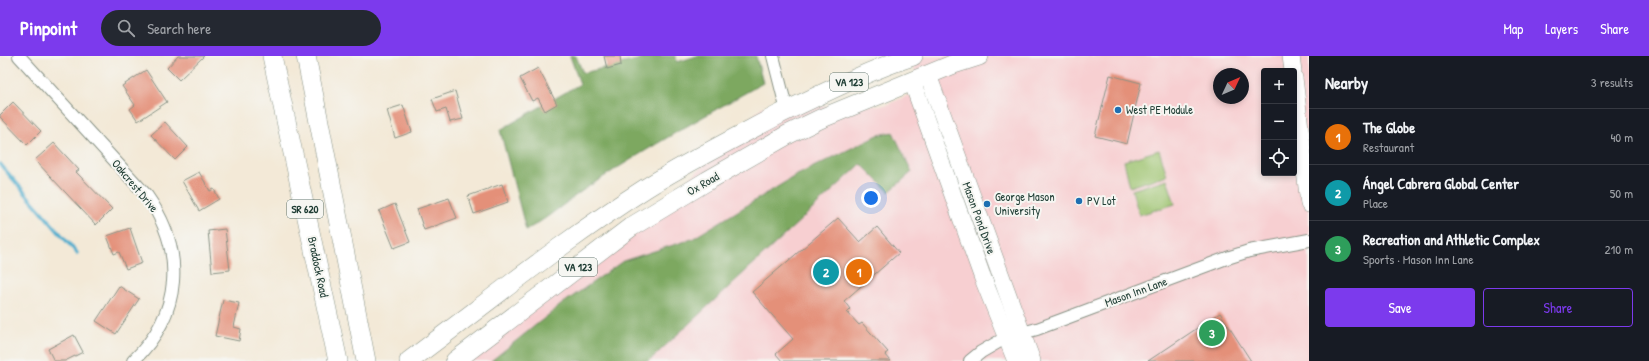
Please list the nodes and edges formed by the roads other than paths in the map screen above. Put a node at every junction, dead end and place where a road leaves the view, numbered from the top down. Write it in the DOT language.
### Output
graph roads {
  1 [pos="19,56"];
  2 [pos="272,56"];
  3 [pos="306,56"];
  4 [pos="773,56"];
  5 [pos="913,56"];
  6 [pos="979,56"];
  7 [pos="1291,56"];
  8 [pos="1293,68"];
  9 [pos="920,78"];
  10 [pos="1297,103"];
  11 [pos="787,111"];
  12 [pos="820,119"];
  13 [pos="752,156"];
  14 [pos="1309,204"];
  15 [pos="1309,240"];
  16 [pos="1014,335"];
  17 [pos="134,361"];
  18 [pos="338,361"];
  19 [pos="366,361"];
  20 [pos="409,361"];
  21 [pos="455,361"];
  22 [pos="970,361"];
  23 [pos="1016,361"];
  24 [pos="1032,361"];
  1 -- 17 [label="street, Oakcrest Drive"];
  2 -- 18 [label="main road, Braddock Road / SR 620"];
  3 -- 19 [label="main road, SR 620"];
  4 -- 11 [label="street"];
  5 -- 11 [label="main road, VA 123"];
  6 -- 9 [label="main road, Ox Road / VA 123"];
  7 -- 8 [label="street"];
  9 -- 12 [label="main road, Ox Road / VA 123"];
  9 -- 16 [label="street, Mason Pond Drive"];
  10 -- 14 [label="street"];
  11 -- 12 [label="main road"];
  11 -- 13 [label="main road"];
  11 -- 20 [label="main road, VA 123"];
  12 -- 13 [label="main road, Ox Road / VA 123"];
  13 -- 21 [label="main road, Ox Road / VA 123"];
  15 -- 16 [label="street, Mason Inn Lane"];
  16 -- 22 [label="street, Mason Inn Lane"];
  16 -- 23 [label="street, Mason Pond Drive"];
  16 -- 24 [label="street, Mason Pond Drive"];
}
